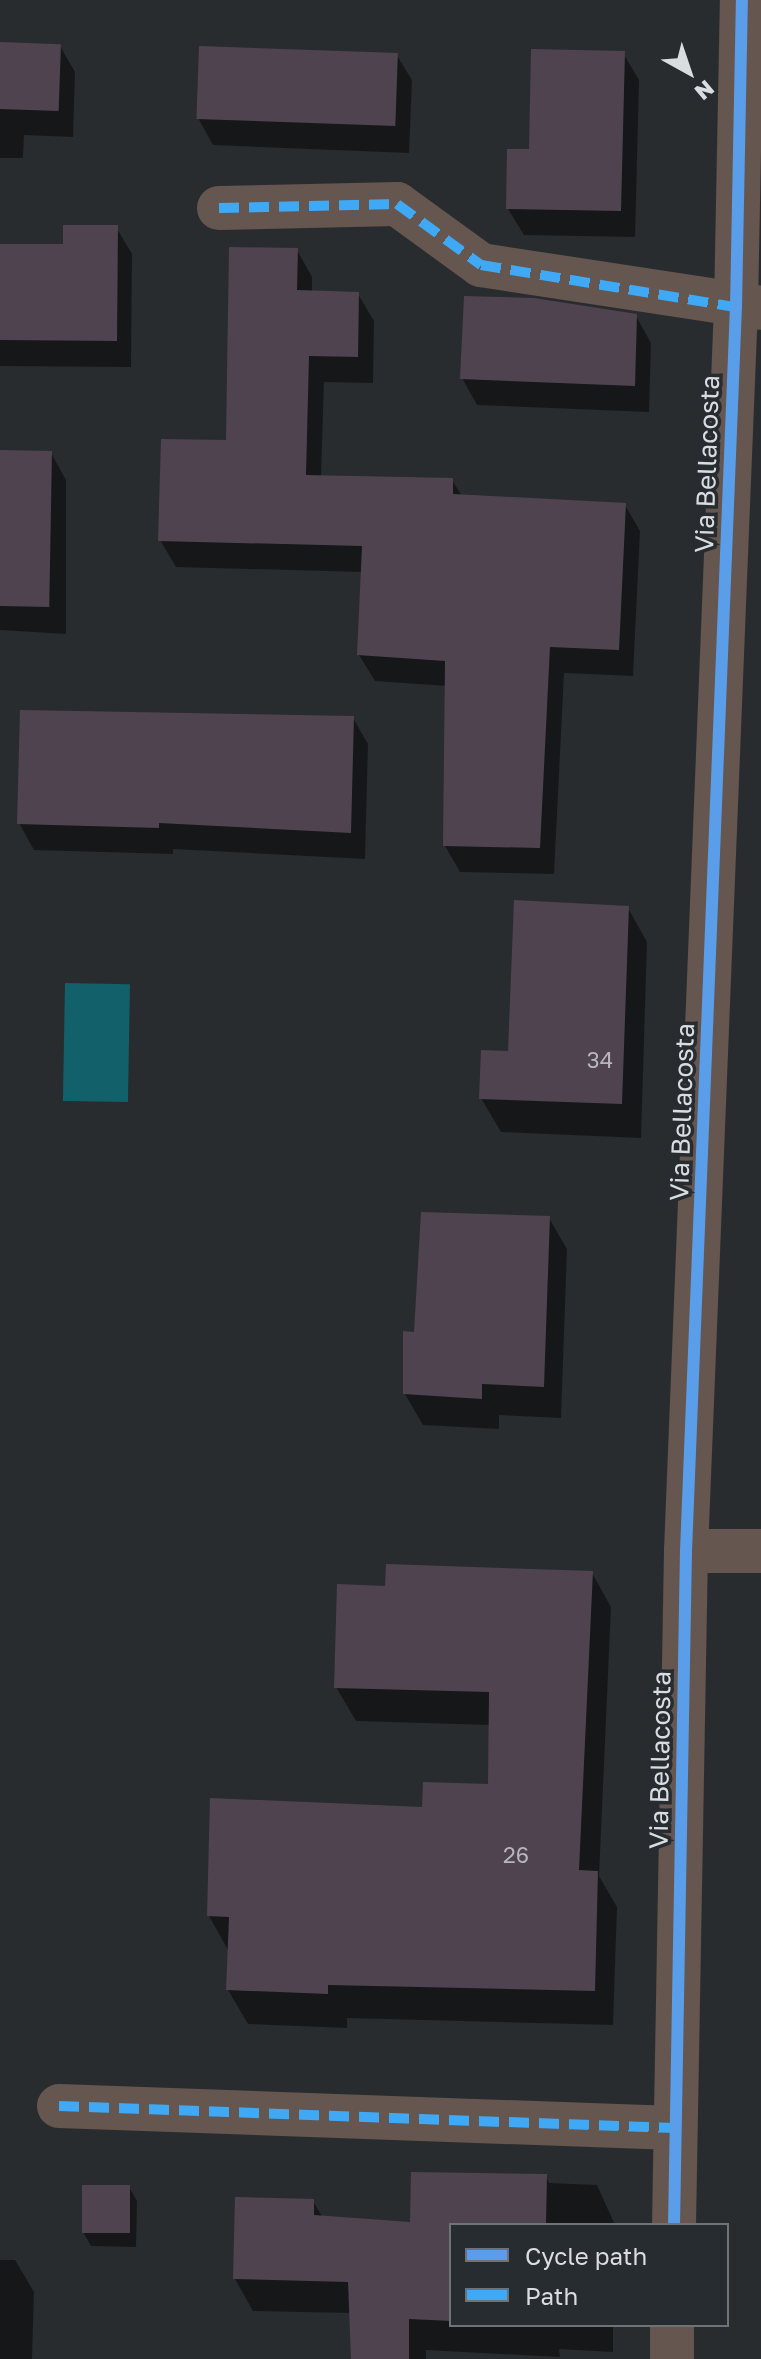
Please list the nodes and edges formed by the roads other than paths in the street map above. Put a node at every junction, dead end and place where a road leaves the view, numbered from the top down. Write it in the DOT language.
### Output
graph roads {
  1 [pos="742,0"];
  2 [pos="219,208"];
  3 [pos="748,308"];
  4 [pos="686,1551"];
  5 [pos="761,1551"];
  6 [pos="59,2106"];
  7 [pos="674,2128"];
  8 [pos="674,2223"];
  9 [pos="672,2327"];
  10 [pos="672,2359"];
  1 -- 3 [label="street, Via Bellacosta"];
  2 -- 3 [label="street"];
  3 -- 4 [label="street, Via Bellacosta"];
  4 -- 5 [label="street"];
  4 -- 7 [label="street, Via Bellacosta"];
  6 -- 7 [label="street"];
  7 -- 8 [label="street, Via Bellacosta"];
  9 -- 10 [label="street"];
}
